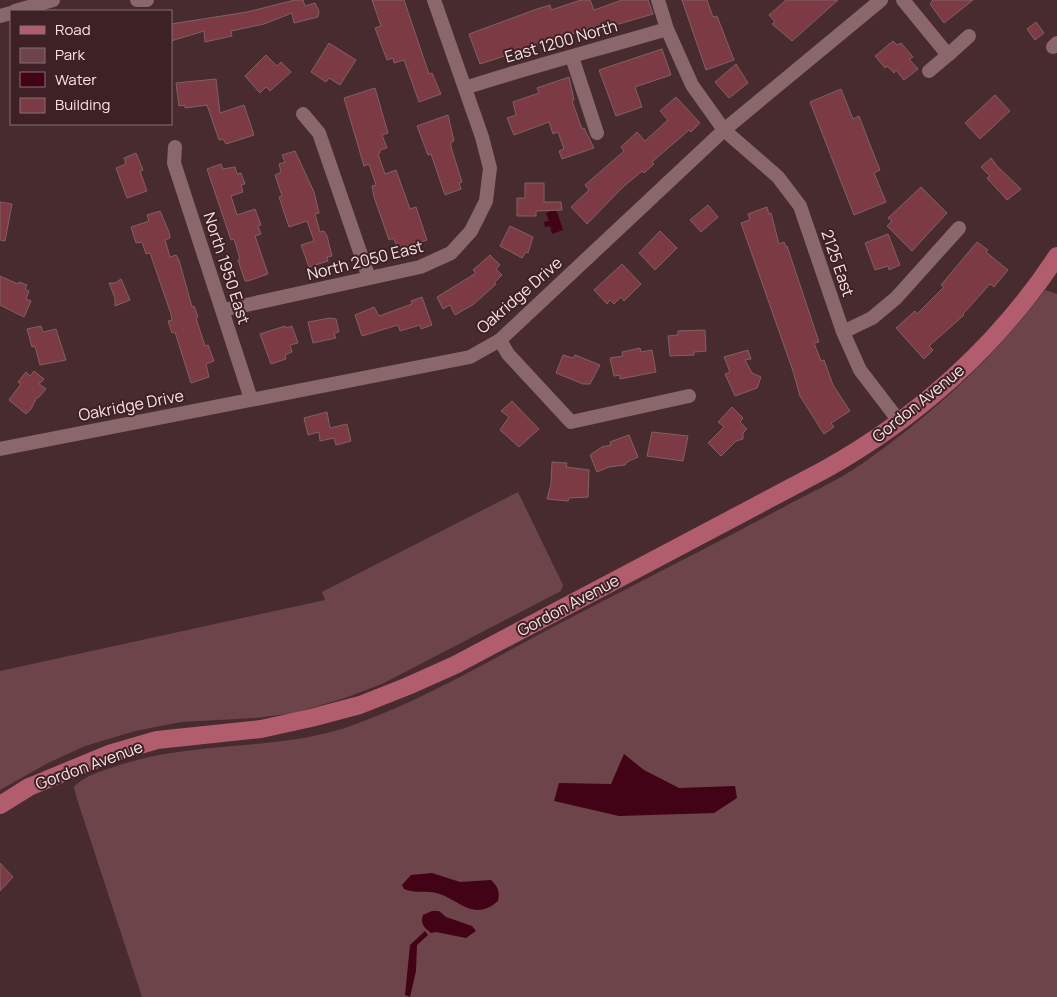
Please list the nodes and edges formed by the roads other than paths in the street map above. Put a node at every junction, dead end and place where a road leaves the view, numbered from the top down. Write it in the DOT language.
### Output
graph roads {
  1 [pos="54,0"];
  2 [pos="136,0"];
  3 [pos="146,0"];
  4 [pos="434,0"];
  5 [pos="658,0"];
  6 [pos="881,0"];
  7 [pos="903,0"];
  8 [pos="19,10"];
  9 [pos="667,29"];
  10 [pos="969,36"];
  11 [pos="948,55"];
  12 [pos="572,57"];
  13 [pos="929,71"];
  14 [pos="465,88"];
  15 [pos="302,114"];
  16 [pos="724,130"];
  17 [pos="597,133"];
  18 [pos="175,147"];
  19 [pos="959,228"];
  20 [pos="1054,266"];
  21 [pos="369,278"];
  22 [pos="223,310"];
  23 [pos="843,332"];
  24 [pos="500,340"];
  25 [pos="689,396"];
  26 [pos="251,399"];
  27 [pos="899,421"];
  28 [pos="0,449"];
  29 [pos="0,805"];
  1 -- 8 [label="street"];
  2 -- 3 [label="street"];
  4 -- 14 [label="street, North 2050 East"];
  5 -- 9 [label="street, 2125 East"];
  6 -- 16 [label="street, Oakridge Drive"];
  7 -- 11 [label="street"];
  9 -- 12 [label="street, East 1200 North"];
  9 -- 16 [label="street, 2125 East"];
  10 -- 11 [label="street"];
  11 -- 13 [label="street"];
  12 -- 14 [label="street, East 1200 North"];
  12 -- 17 [label="street"];
  14 -- 21 [label="street, North 2050 East"];
  15 -- 21 [label="street"];
  16 -- 23 [label="street, 2125 East"];
  16 -- 24 [label="street, Oakridge Drive"];
  18 -- 22 [label="street, North 1950 East"];
  19 -- 23 [label="street"];
  20 -- 27 [label="main road, Gordon Avenue"];
  21 -- 22 [label="street, North 2050 East"];
  22 -- 26 [label="street, North 1950 East"];
  23 -- 27 [label="street, 2125 East"];
  24 -- 25 [label="street"];
  24 -- 26 [label="street, Oakridge Drive"];
  26 -- 28 [label="street, Oakridge Drive"];
  27 -- 29 [label="main road, Gordon Avenue"];
}
